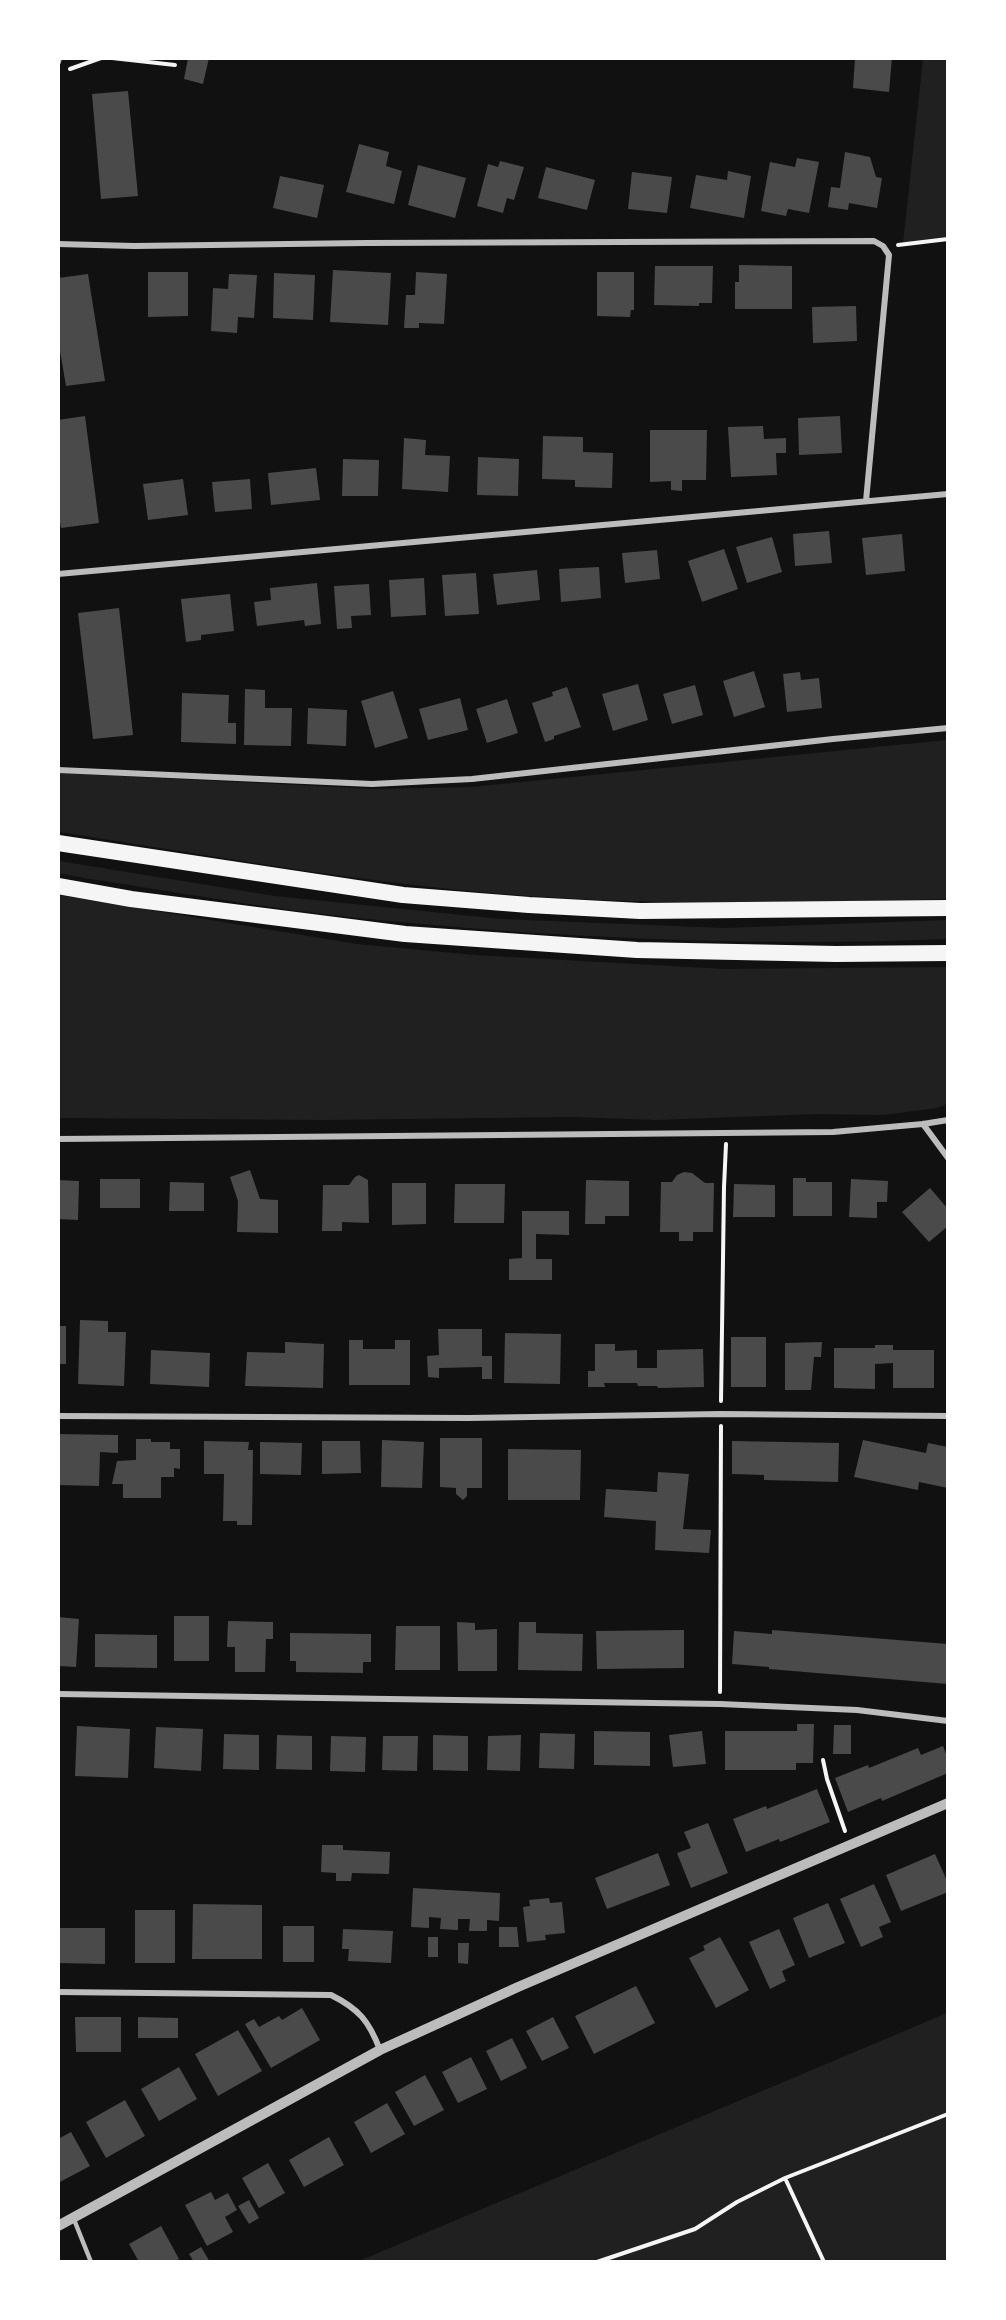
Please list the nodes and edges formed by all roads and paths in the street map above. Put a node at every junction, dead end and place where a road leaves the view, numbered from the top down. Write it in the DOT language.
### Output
graph roads {
  1 [pos="101,58"];
  2 [pos="112,58"];
  3 [pos="175,65"];
  4 [pos="69,69"];
  5 [pos="948,239"];
  6 [pos="58,244"];
  7 [pos="883,246"];
  8 [pos="948,494"];
  9 [pos="866,501"];
  10 [pos="58,574"];
  11 [pos="948,728"];
  12 [pos="58,770"];
  13 [pos="58,843"];
  14 [pos="58,886"];
  15 [pos="948,908"];
  16 [pos="948,953"];
  17 [pos="948,1120"];
  18 [pos="923,1124"];
  19 [pos="727,1133"];
  20 [pos="58,1139"];
  21 [pos="948,1158"];
  22 [pos="721,1414"];
  23 [pos="58,1416"];
  24 [pos="948,1416"];
  25 [pos="58,1694"];
  26 [pos="720,1704"];
  27 [pos="948,1721"];
  28 [pos="823,1760"];
  29 [pos="948,1803"];
  30 [pos="850,1844"];
  31 [pos="58,1992"];
  32 [pos="380,2050"];
  33 [pos="948,2114"];
  34 [pos="785,2178"];
  35 [pos="73,2217"];
  36 [pos="58,2226"];
  37 [pos="90,2262"];
  38 [pos="597,2262"];
  39 [pos="824,2262"];
  1 -- 4 [label="path"];
  2 -- 3 [label="path"];
  5 -- 7 [label="path"];
  6 -- 7 [label="street"];
  7 -- 9 [label="street"];
  8 -- 9 [label="street"];
  9 -- 10 [label="street"];
  11 -- 12 [label="street"];
  13 -- 15 [label="highway"];
  14 -- 16 [label="highway"];
  17 -- 18 [label="street"];
  18 -- 19 [label="street"];
  18 -- 21 [label="street"];
  19 -- 20 [label="street"];
  19 -- 22 [label="path"];
  22 -- 23 [label="street"];
  22 -- 24 [label="street"];
  22 -- 26 [label="path"];
  25 -- 26 [label="street"];
  26 -- 27 [label="street"];
  28 -- 30 [label="path"];
  29 -- 30 [label="street"];
  30 -- 32 [label="street"];
  31 -- 32 [label="street"];
  32 -- 35 [label="street"];
  33 -- 34 [label="path"];
  34 -- 38 [label="path"];
  34 -- 39 [label="path"];
  35 -- 36 [label="street"];
  35 -- 37 [label="lane"];
}
